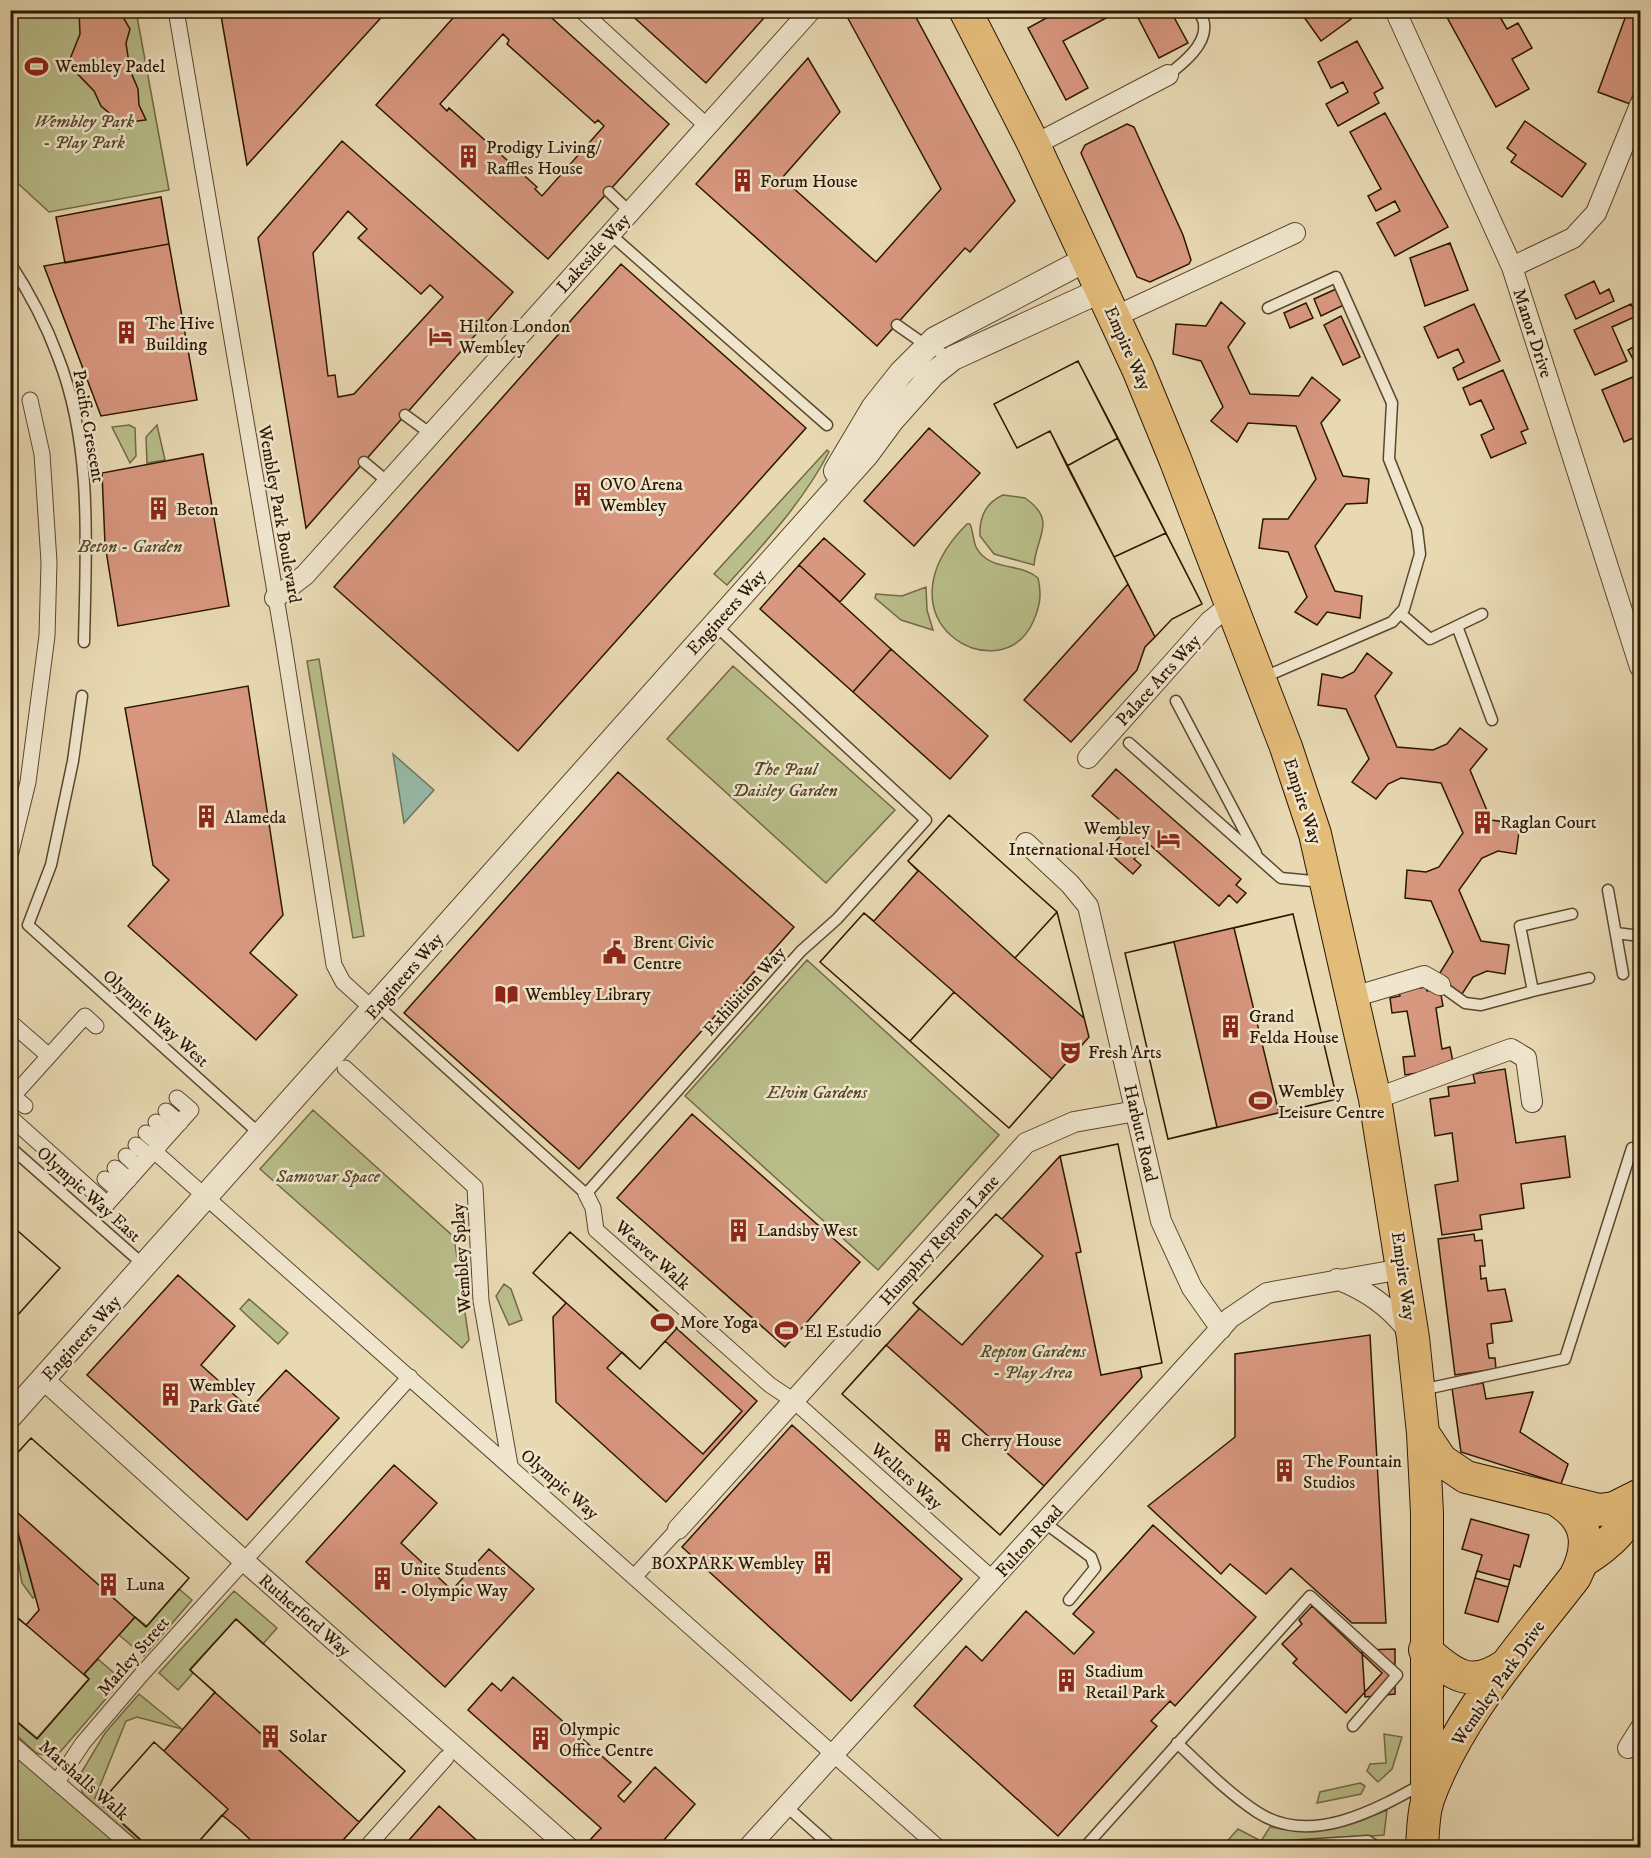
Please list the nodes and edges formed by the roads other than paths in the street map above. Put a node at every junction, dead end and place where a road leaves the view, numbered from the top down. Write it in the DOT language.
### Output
graph roads {
  1 [pos="176,10"];
  2 [pos="581,10"];
  3 [pos="811,10"];
  4 [pos="965,10"];
  5 [pos="1198,10"];
  6 [pos="1395,10"];
  7 [pos="1168,75"];
  8 [pos="1641,105"];
  9 [pos="707,126"];
  10 [pos="1034,145"];
  11 [pos="609,192"];
  12 [pos="630,212"];
  13 [pos="1295,232"];
  14 [pos="610,234"];
  15 [pos="1087,259"];
  16 [pos="10,263"];
  17 [pos="1512,267"];
  18 [pos="1108,304"];
  19 [pos="1268,308"];
  20 [pos="897,325"];
  21 [pos="927,346"];
  22 [pos="953,358"];
  23 [pos="30,400"];
  24 [pos="405,415"];
  25 [pos="827,425"];
  26 [pos="431,435"];
  27 [pos="364,462"];
  28 [pos="388,482"];
  29 [pos="796,533"];
  30 [pos="275,598"];
  31 [pos="1233,610"];
  32 [pos="1400,614"];
  33 [pos="1482,614"];
  34 [pos="714,624"];
  35 [pos="1457,626"];
  36 [pos="84,642"];
  37 [pos="1641,667"];
  38 [pos="1260,680"];
  39 [pos="82,696"];
  40 [pos="1176,701"];
  41 [pos="1492,720"];
  42 [pos="1129,743"];
  43 [pos="1088,758"];
  44 [pos="1026,843"];
  45 [pos="10,856"];
  46 [pos="1259,859"];
  47 [pos="1326,883"];
  48 [pos="1608,890"];
  49 [pos="1572,914"];
  50 [pos="1616,933"];
  51 [pos="1641,936"];
  52 [pos="1623,974"];
  53 [pos="1588,978"];
  54 [pos="1440,985"];
  55 [pos="1533,991"];
  56 [pos="1353,997"];
  57 [pos="376,1008"];
  58 [pos="10,1022"];
  59 [pos="96,1026"];
  60 [pos="345,1068"];
  61 [pos="177,1098"];
  62 [pos="1375,1099"];
  63 [pos="1532,1102"];
  64 [pos="1136,1111"];
  65 [pos="10,1117"];
  66 [pos="262,1136"];
  67 [pos="162,1142"];
  68 [pos="136,1145"];
  69 [pos="10,1147"];
  70 [pos="1632,1148"];
  71 [pos="129,1180"];
  72 [pos="586,1194"];
  73 [pos="207,1197"];
  74 [pos="145,1266"];
  75 [pos="1402,1269"];
  76 [pos="1337,1279"];
  77 [pos="1221,1329"];
  78 [pos="1413,1338"];
  79 [pos="410,1377"];
  80 [pos="44,1380"];
  81 [pos="1418,1391"];
  82 [pos="794,1401"];
  83 [pos="10,1416"];
  84 [pos="1423,1433"];
  85 [pos="510,1465"];
  86 [pos="1481,1480"];
  87 [pos="1641,1496"];
  88 [pos="1558,1501"];
  89 [pos="1426,1513"];
  90 [pos="1045,1523"];
  91 [pos="678,1529"];
  92 [pos="243,1560"];
  93 [pos="1583,1561"];
  94 [pos="636,1576"];
  95 [pos="994,1580"];
  96 [pos="1069,1600"];
  97 [pos="1425,1650"];
  98 [pos="1506,1665"];
  99 [pos="1353,1726"];
  100 [pos="1641,1728"];
  101 [pos="10,1742"];
  102 [pos="1177,1743"];
  103 [pos="1628,1748"];
  104 [pos="834,1753"];
  105 [pos="446,1758"];
  106 [pos="57,1782"];
  107 [pos="1427,1793"];
  108 [pos="786,1806"];
  109 [pos="1342,1845"];
  110 [pos="133,1848"];
  111 [pos="366,1848"];
  112 [pos="569,1848"];
  113 [pos="748,1848"];
  114 [pos="833,1848"];
  115 [pos="939,1848"];
  116 [pos="1084,1848"];
  117 [pos="1260,1848"];
  118 [pos="1378,1848"];
  119 [pos="1422,1848"];
  1 -- 30 [label="street, Wembley Park Boulevard"];
  2 -- 9 [label="street"];
  3 -- 9 [label="street, Lakeside Way"];
  4 -- 10 [label="main road, Empire Way"];
  5 -- 7 [label="lane"];
  6 -- 17 [label="street, Manor Drive"];
  7 -- 10 [label="street"];
  8 -- 17 [label="street"];
  9 -- 12 [label="street, Lakeside Way"];
  10 -- 15 [label="main road, Empire Way"];
  11 -- 12 [label="lane"];
  12 -- 14 [label="street, Lakeside Way"];
  13 -- 18 [label="street"];
  14 -- 25 [label="lane"];
  14 -- 26 [label="street, Lakeside Way"];
  15 -- 18 [label="main road, Empire Way"];
  15 -- 21 [label="street, Engineers Way"];
  16 -- 36 [label="lane, Pacific Crescent"];
  17 -- 37 [label="street, Manor Drive"];
  18 -- 22 [label="street, Engineers Way"];
  18 -- 31 [label="main road, Empire Way"];
  19 -- 32 [label="lane"];
  20 -- 21 [label="lane"];
  21 -- 22 [label="lane"];
  21 -- 29 [label="street, Engineers Way"];
  22 -- 29 [label="street, Engineers Way"];
  23 -- 45 [label="street"];
  24 -- 26 [label="lane"];
  26 -- 28 [label="street, Lakeside Way"];
  27 -- 28 [label="lane"];
  28 -- 30 [label="street, Lakeside Way"];
  29 -- 34 [label="street, Engineers Way"];
  30 -- 57 [label="street, Wembley Park Boulevard"];
  31 -- 38 [label="main road, Empire Way"];
  31 -- 43 [label="street, Palace Arts Way"];
  32 -- 35 [label="lane"];
  32 -- 38 [label="lane"];
  33 -- 35 [label="lane"];
  34 -- 57 [label="street, Engineers Way"];
  34 -- 72 [label="lane, Exhibition Way"];
  35 -- 41 [label="lane"];
  38 -- 47 [label="main road, Empire Way"];
  39 -- 66 [label="lane, Olympic Way West"];
  40 -- 46 [label="lane"];
  42 -- 46 [label="lane"];
  44 -- 64 [label="street, Harbutt Road"];
  46 -- 47 [label="lane"];
  47 -- 56 [label="main road, Empire Way"];
  48 -- 50 [label="lane"];
  49 -- 55 [label="lane"];
  50 -- 51 [label="lane"];
  50 -- 52 [label="lane"];
  53 -- 55 [label="lane"];
  54 -- 55 [label="lane"];
  54 -- 56 [label="street"];
  56 -- 62 [label="main road, Empire Way"];
  57 -- 66 [label="street, Engineers Way"];
  57 -- 72 [label="lane"];
  58 -- 59 [label="street"];
  60 -- 85 [label="street, Wembley Splay"];
  61 -- 67 [label="street"];
  62 -- 63 [label="street"];
  62 -- 75 [label="main road, Empire Way"];
  64 -- 77 [label="street, Harbutt Road"];
  64 -- 82 [label="street, Humphry Repton Lane"];
  65 -- 71 [label="street"];
  66 -- 73 [label="street, Engineers Way"];
  67 -- 68 [label="street"];
  67 -- 68 [label="street"];
  67 -- 71 [label="street"];
  67 -- 73 [label="street, Olympic Way"];
  68 -- 71 [label="street"];
  68 -- 71 [label="street"];
  69 -- 74 [label="lane, Olympic Way East"];
  70 -- 81 [label="lane"];
  72 -- 82 [label="street, Weaver Walk"];
  73 -- 74 [label="street, Engineers Way"];
  73 -- 79 [label="street, Olympic Way"];
  74 -- 80 [label="street, Engineers Way"];
  75 -- 76 [label="street, Fulton Road"];
  75 -- 78 [label="main road, Empire Way"];
  76 -- 77 [label="street, Fulton Road"];
  76 -- 78 [label="street"];
  77 -- 90 [label="street, Fulton Road"];
  78 -- 81 [label="main road, Empire Way"];
  79 -- 85 [label="street, Olympic Way"];
  79 -- 92 [label="street, Marley Street"];
  80 -- 83 [label="street, Engineers Way"];
  80 -- 92 [label="street, Rutherford Way"];
  81 -- 84 [label="main road, Empire Way"];
  82 -- 91 [label="street, Humphry Repton Lane"];
  82 -- 95 [label="street, Wellers Way"];
  84 -- 86 [label="main road, Wembley Park Drive"];
  84 -- 89 [label="main road, Empire Way"];
  85 -- 94 [label="street, Olympic Way"];
  86 -- 88 [label="main road, Wembley Park Drive"];
  86 -- 89 [label="main road, Wembley Park Drive"];
  87 -- 88 [label="main road, Wembley Park Drive"];
  87 -- 93 [label="main road, Wembley Park Drive"];
  88 -- 93 [label="main road, Wembley Park Drive"];
  89 -- 97 [label="main road, Empire Way"];
  90 -- 95 [label="street, Fulton Road"];
  90 -- 96 [label="lane"];
  91 -- 94 [label="street"];
  92 -- 106 [label="street, Marley Street"];
  92 -- 112 [label="street, Rutherford Way"];
  93 -- 98 [label="main road, Wembley Park Drive"];
  94 -- 104 [label="street, Olympic Way"];
  95 -- 104 [label="street, Fulton Road"];
  97 -- 98 [label="main road"];
  97 -- 107 [label="main road, Empire Way"];
  98 -- 107 [label="main road, Wembley Park Drive"];
  99 -- 102 [label="lane"];
  100 -- 103 [label="street"];
  101 -- 106 [label="street, Marshalls Walk"];
  102 -- 107 [label="lane"];
  102 -- 116 [label="lane"];
  104 -- 108 [label="street, Fulton Road"];
  104 -- 115 [label="street, Olympic Way"];
  105 -- 111 [label="street"];
  106 -- 110 [label="street, Marshalls Walk"];
  107 -- 119 [label="main road, Wembley Park Drive"];
  108 -- 113 [label="street, Fulton Road"];
  108 -- 114 [label="lane"];
  109 -- 117 [label="lane"];
  109 -- 118 [label="lane"];
}
